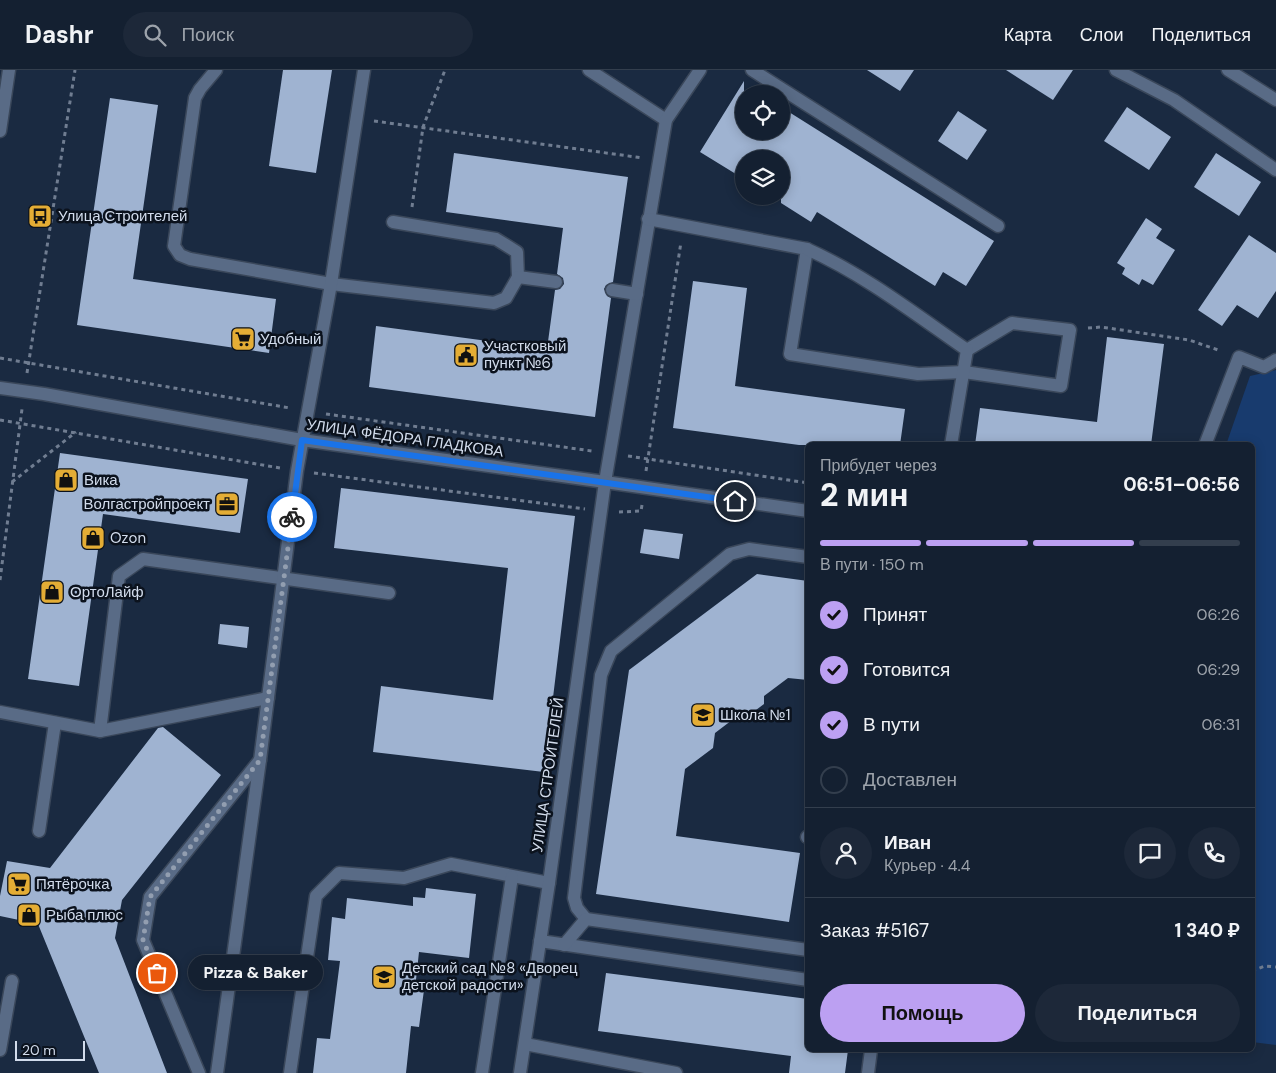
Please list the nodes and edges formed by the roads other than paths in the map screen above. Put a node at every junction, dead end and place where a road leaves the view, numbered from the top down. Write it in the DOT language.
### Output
graph roads {
  1 [pos="9,70"];
  2 [pos="216,70"];
  3 [pos="364,70"];
  4 [pos="589,70"];
  5 [pos="700,70"];
  6 [pos="752,70"];
  7 [pos="1116,70"];
  8 [pos="1228,70"];
  9 [pos="1276,100"];
  10 [pos="666,120"];
  11 [pos="0,131"];
  12 [pos="1276,170"];
  13 [pos="648,219"];
  14 [pos="393,222"];
  15 [pos="998,226"];
  16 [pos="807,249"];
  17 [pos="518,277"];
  18 [pos="556,282"];
  19 [pos="331,284"];
  20 [pos="612,290"];
  21 [pos="636,294"];
  22 [pos="967,350"];
  23 [pos="1276,360"];
  24 [pos="964,372"];
  25 [pos="0,388"];
  26 [pos="302,440"];
  27 [pos="952,442"];
  28 [pos="1206,442"];
  29 [pos="605,482"];
  30 [pos="805,511"];
  31 [pos="805,557"];
  32 [pos="284,579"];
  33 [pos="389,594"];
  34 [pos="268,698"];
  35 [pos="0,712"];
  36 [pos="55,722"];
  37 [pos="100,731"];
  38 [pos="260,760"];
  39 [pos="39,832"];
  40 [pos="512,877"];
  41 [pos="549,883"];
  42 [pos="586,919"];
  43 [pos="540,941"];
  44 [pos="564,945"];
  45 [pos="805,950"];
  46 [pos="805,980"];
  47 [pos="12,981"];
  48 [pos="525,1044"];
  49 [pos="0,1050"];
  50 [pos="872,1052"];
  51 [pos="199,1073"];
  52 [pos="217,1073"];
  53 [pos="290,1073"];
  54 [pos="482,1073"];
  55 [pos="520,1073"];
  56 [pos="676,1073"];
  57 [pos="868,1073"];
  1 -- 11 [label="street"];
  2 -- 19 [label="street"];
  3 -- 19 [label="street"];
  4 -- 10 [label="street"];
  5 -- 10 [label="street"];
  6 -- 15 [label="street"];
  7 -- 12 [label="street"];
  8 -- 9 [label="street"];
  10 -- 13 [label="street, УЛИЦА СТРОИТЕЛЕЙ"];
  13 -- 16 [label="street"];
  13 -- 21 [label="street, УЛИЦА СТРОИТЕЛЕЙ"];
  14 -- 17 [label="street"];
  16 -- 22 [label="street"];
  16 -- 24 [label="street"];
  17 -- 18 [label="street"];
  17 -- 19 [label="street"];
  19 -- 26 [label="street"];
  20 -- 21 [label="street"];
  21 -- 29 [label="street, УЛИЦА СТРОИТЕЛЕЙ"];
  22 -- 24 [label="street"];
  22 -- 24 [label="street"];
  23 -- 28 [label="street"];
  24 -- 27 [label="street"];
  25 -- 26 [label="street, УЛИЦА ФЁДОРА ГЛАДКОВА"];
  26 -- 29 [label="street, УЛИЦА ФЁДОРА ГЛАДКОВА"];
  26 -- 32 [label="street"];
  29 -- 30 [label="street, УЛИЦА ФЁДОРА ГЛАДКОВА"];
  29 -- 41 [label="street, УЛИЦА СТРОИТЕЛЕЙ"];
  31 -- 42 [label="street"];
  32 -- 33 [label="street"];
  32 -- 34 [label="street"];
  32 -- 37 [label="street"];
  34 -- 37 [label="street"];
  34 -- 38 [label="street"];
  35 -- 36 [label="street"];
  36 -- 37 [label="street"];
  36 -- 39 [label="street"];
  38 -- 51 [label="street"];
  38 -- 52 [label="street"];
  40 -- 41 [label="street"];
  40 -- 53 [label="street"];
  40 -- 54 [label="street"];
  41 -- 43 [label="street, УЛИЦА СТРОИТЕЛЕЙ"];
  42 -- 44 [label="street"];
  42 -- 45 [label="street"];
  43 -- 44 [label="street"];
  43 -- 48 [label="street, УЛИЦА СТРОИТЕЛЕЙ"];
  44 -- 46 [label="street"];
  47 -- 49 [label="street"];
  48 -- 55 [label="street, УЛИЦА СТРОИТЕЛЕЙ"];
  48 -- 56 [label="street"];
  50 -- 57 [label="street"];
}
